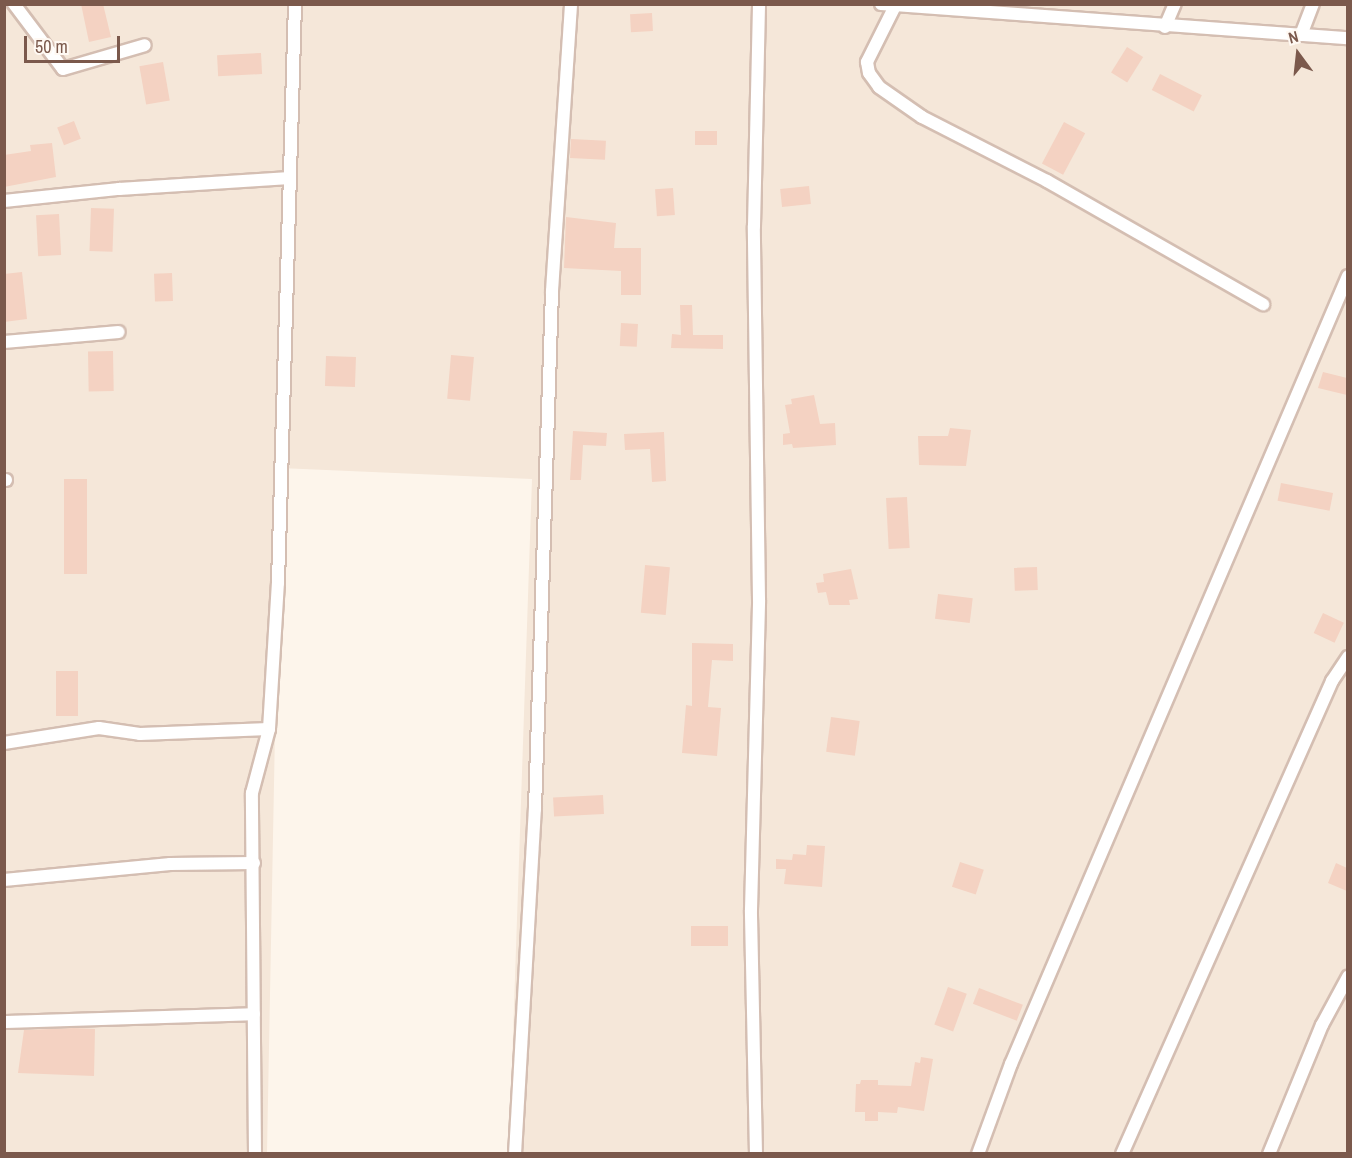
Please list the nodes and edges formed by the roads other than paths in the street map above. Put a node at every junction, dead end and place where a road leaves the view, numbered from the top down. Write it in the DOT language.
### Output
graph roads {
  1 [pos="14,4"];
  2 [pos="295,4"];
  3 [pos="571,4"];
  4 [pos="759,4"];
  5 [pos="880,4"];
  6 [pos="1175,4"];
  7 [pos="1313,4"];
  8 [pos="895,5"];
  9 [pos="1165,27"];
  10 [pos="1301,35"];
  11 [pos="1347,38"];
  12 [pos="145,45"];
  13 [pos="290,178"];
  14 [pos="4,201"];
  15 [pos="1347,276"];
  16 [pos="1263,304"];
  17 [pos="119,332"];
  18 [pos="4,342"];
  19 [pos="1347,657"];
  20 [pos="269,729"];
  21 [pos="4,743"];
  22 [pos="254,863"];
  23 [pos="4,880"];
  24 [pos="1347,976"];
  25 [pos="254,1014"];
  26 [pos="4,1022"];
  27 [pos="255,1154"];
  28 [pos="515,1154"];
  29 [pos="756,1154"];
  30 [pos="978,1154"];
  31 [pos="1122,1154"];
  32 [pos="1269,1154"];
  1 -- 12 [label="street"];
  2 -- 13 [label="street"];
  3 -- 28 [label="street"];
  4 -- 29 [label="street"];
  5 -- 8 [label="street"];
  6 -- 9 [label="street"];
  7 -- 10 [label="street"];
  8 -- 9 [label="street"];
  8 -- 16 [label="street"];
  9 -- 10 [label="street"];
  10 -- 11 [label="street"];
  13 -- 14 [label="street"];
  13 -- 20 [label="street"];
  15 -- 30 [label="street"];
  17 -- 18 [label="street"];
  19 -- 31 [label="street"];
  20 -- 21 [label="street"];
  20 -- 22 [label="street"];
  22 -- 23 [label="street"];
  22 -- 25 [label="street"];
  24 -- 32 [label="street"];
  25 -- 26 [label="street"];
  25 -- 27 [label="street"];
}
